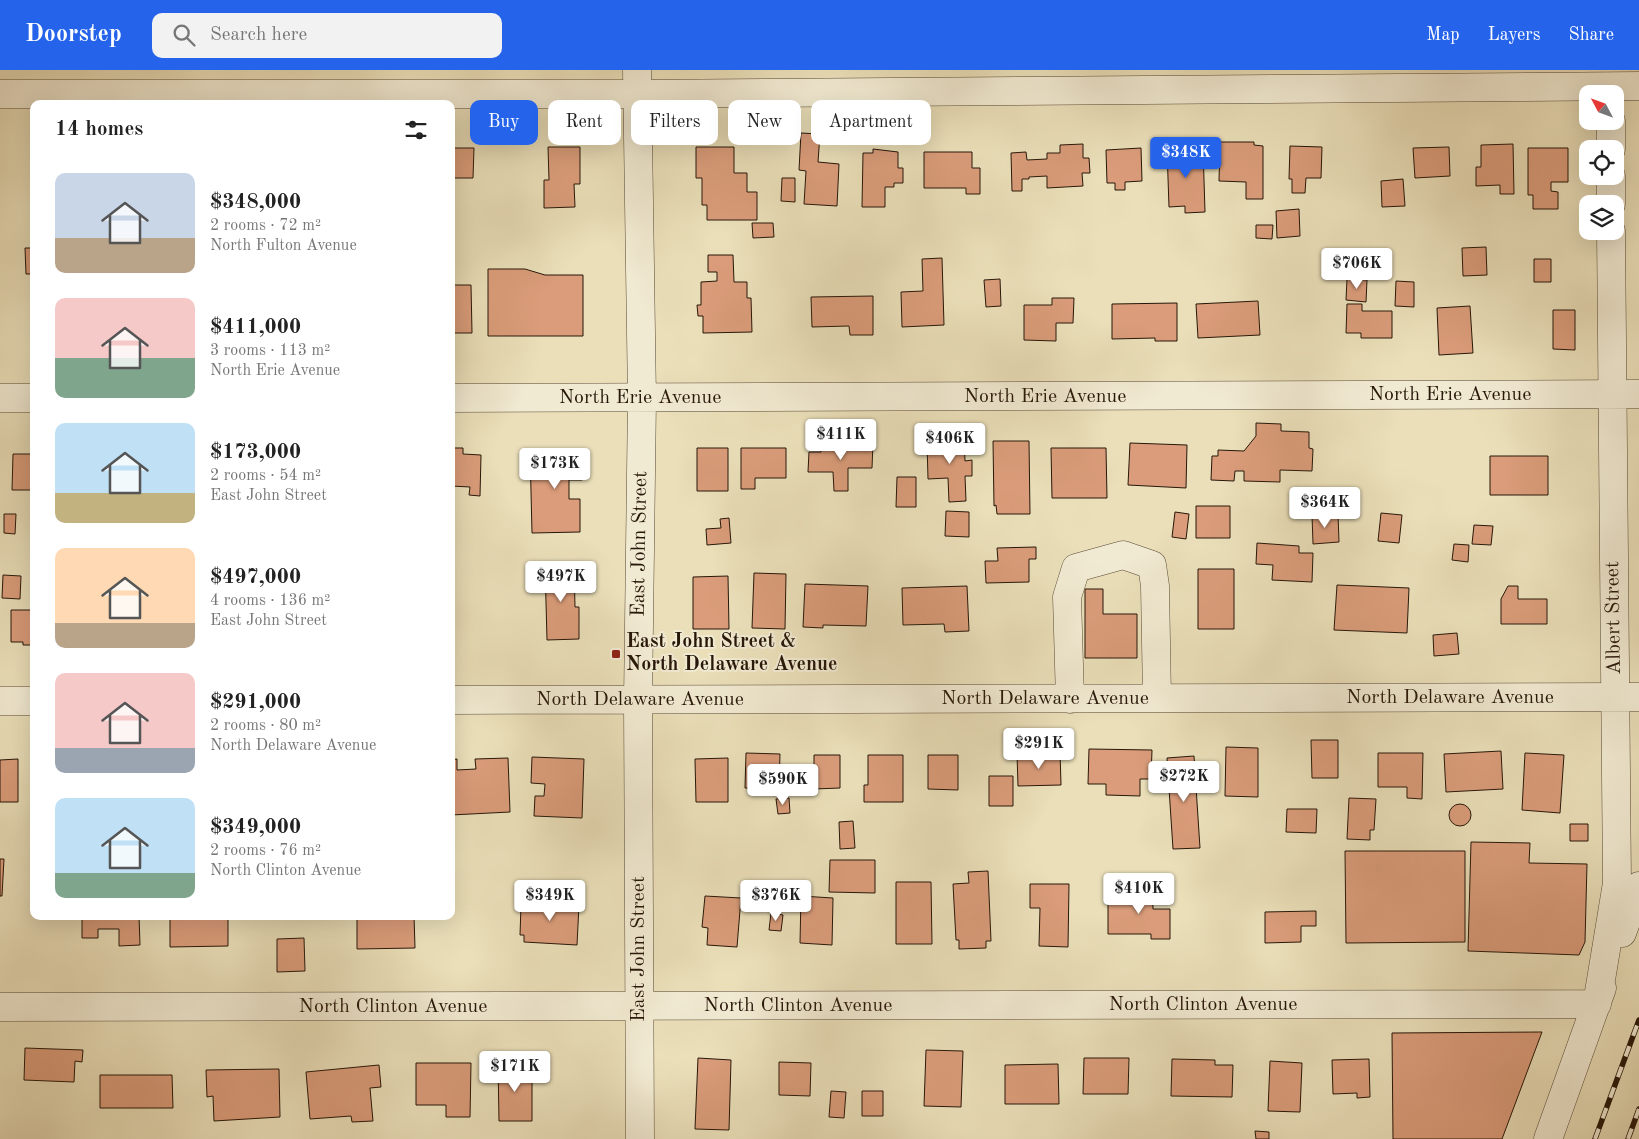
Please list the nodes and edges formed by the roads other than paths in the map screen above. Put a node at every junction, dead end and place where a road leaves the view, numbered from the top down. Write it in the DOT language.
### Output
graph roads {
  1 [pos="637,82"];
  2 [pos="1611,83"];
  3 [pos="1639,86"];
  4 [pos="0,94"];
  5 [pos="1611,240"];
  6 [pos="1611,394"];
  7 [pos="1639,394"];
  8 [pos="0,398"];
  9 [pos="30,398"];
  10 [pos="455,398"];
  11 [pos="642,399"];
  12 [pos="1627,697"];
  13 [pos="1157,698"];
  14 [pos="1070,699"];
  15 [pos="455,700"];
  16 [pos="638,700"];
  17 [pos="0,701"];
  18 [pos="30,701"];
  19 [pos="1639,886"];
  20 [pos="1597,1004"];
  21 [pos="639,1006"];
  22 [pos="0,1007"];
  23 [pos="640,1139"];
  24 [pos="1548,1139"];
  1 -- 2 [label="street"];
  1 -- 4 [label="street"];
  1 -- 11 [label="street, East John Street"];
  2 -- 3 [label="street"];
  5 -- 6 [label="street, Albert Street"];
  6 -- 7 [label="street, North Erie Avenue"];
  6 -- 11 [label="street, North Erie Avenue"];
  6 -- 12 [label="street, Albert Street"];
  8 -- 9 [label="street"];
  10 -- 11 [label="street, North Erie Avenue"];
  11 -- 16 [label="street, East John Street"];
  12 -- 13 [label="street, North Delaware Avenue"];
  12 -- 20 [label="street, Albert Street"];
  13 -- 14 [label="street, North Delaware Avenue"];
  13 -- 14 [label="street"];
  14 -- 16 [label="street, North Delaware Avenue"];
  15 -- 16 [label="street, North Delaware Avenue"];
  16 -- 21 [label="street, East John Street"];
  17 -- 18 [label="street"];
  19 -- 20 [label="street"];
  20 -- 21 [label="street, North Clinton Avenue"];
  20 -- 24 [label="street"];
  21 -- 22 [label="street, North Clinton Avenue"];
  21 -- 23 [label="street, East John Street"];
}
